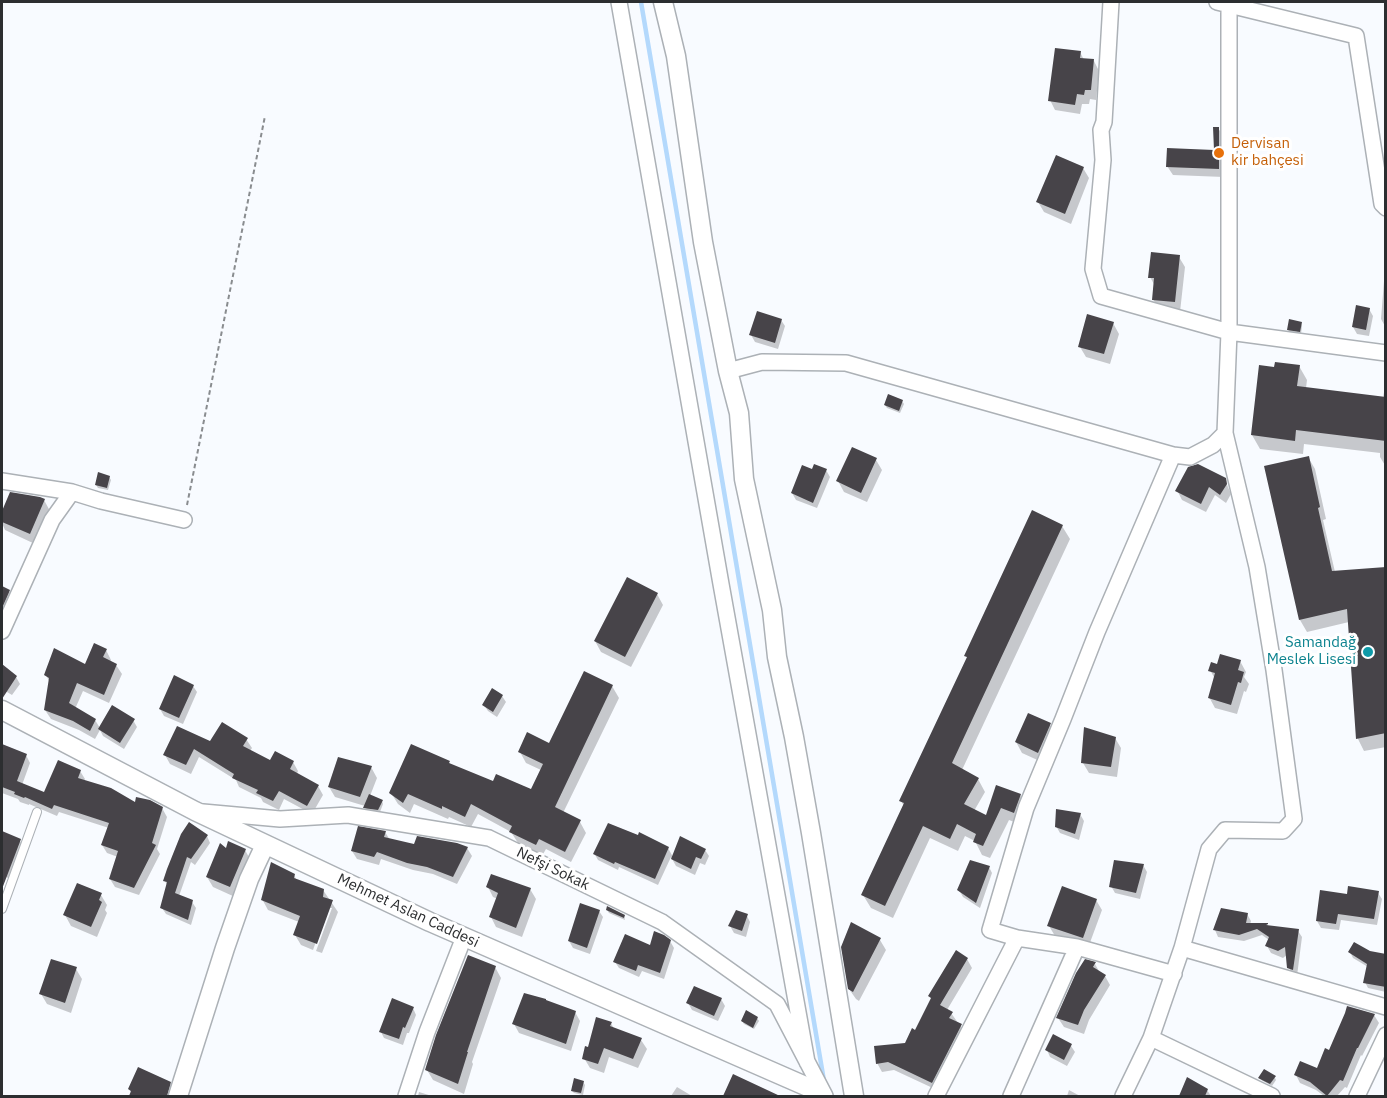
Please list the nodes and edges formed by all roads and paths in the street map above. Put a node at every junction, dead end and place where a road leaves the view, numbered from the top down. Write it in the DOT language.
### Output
graph roads {
  1 [pos="619,2"];
  2 [pos="663,2"];
  3 [pos="1111,2"];
  4 [pos="1232,4"];
  5 [pos="265,116"];
  6 [pos="1386,208"];
  7 [pos="1229,332"];
  8 [pos="1386,353"];
  9 [pos="728,371"];
  10 [pos="1225,433"];
  11 [pos="1173,455"];
  12 [pos="2,481"];
  13 [pos="72,492"];
  14 [pos="184,520"];
  15 [pos="2,631"];
  16 [pos="2,710"];
  17 [pos="195,811"];
  18 [pos="38,812"];
  19 [pos="265,845"];
  20 [pos="2,909"];
  21 [pos="464,937"];
  22 [pos="1017,938"];
  23 [pos="1077,947"];
  24 [pos="1182,948"];
  25 [pos="1174,974"];
  26 [pos="1386,1007"];
  27 [pos="1386,1035"];
  28 [pos="1151,1038"];
  29 [pos="807,1062"];
  30 [pos="178,1096"];
  31 [pos="406,1096"];
  32 [pos="823,1096"];
  33 [pos="854,1096"];
  34 [pos="936,1096"];
  35 [pos="1011,1096"];
  36 [pos="1123,1096"];
  37 [pos="1272,1096"];
  38 [pos="1357,1096"];
  1 -- 29 [label="street"];
  2 -- 9 [label="street"];
  3 -- 7 [label="street"];
  4 -- 6 [label="street"];
  4 -- 7 [label="street"];
  5 -- 14 [label="path"];
  7 -- 8 [label="street"];
  7 -- 10 [label="street"];
  9 -- 11 [label="street"];
  9 -- 33 [label="street"];
  10 -- 11 [label="street"];
  10 -- 24 [label="street"];
  11 -- 22 [label="street"];
  12 -- 13 [label="street"];
  13 -- 14 [label="street"];
  13 -- 15 [label="street"];
  16 -- 17 [label="street, Mehmet Aslan Caddesi"];
  17 -- 19 [label="street, Mehmet Aslan Caddesi"];
  17 -- 29 [label="street, Nefşi Sokak"];
  18 -- 20 [label="lane"];
  19 -- 21 [label="street, Mehmet Aslan Caddesi"];
  19 -- 30 [label="street"];
  21 -- 31 [label="street"];
  21 -- 32 [label="street, Mehmet Aslan Caddesi"];
  22 -- 23 [label="street"];
  22 -- 34 [label="street"];
  23 -- 25 [label="street"];
  23 -- 35 [label="street"];
  24 -- 25 [label="street"];
  24 -- 26 [label="street"];
  25 -- 28 [label="street"];
  27 -- 38 [label="street"];
  28 -- 36 [label="street"];
  28 -- 37 [label="street"];
  29 -- 32 [label="street, Nefşi Sokak"];
}
